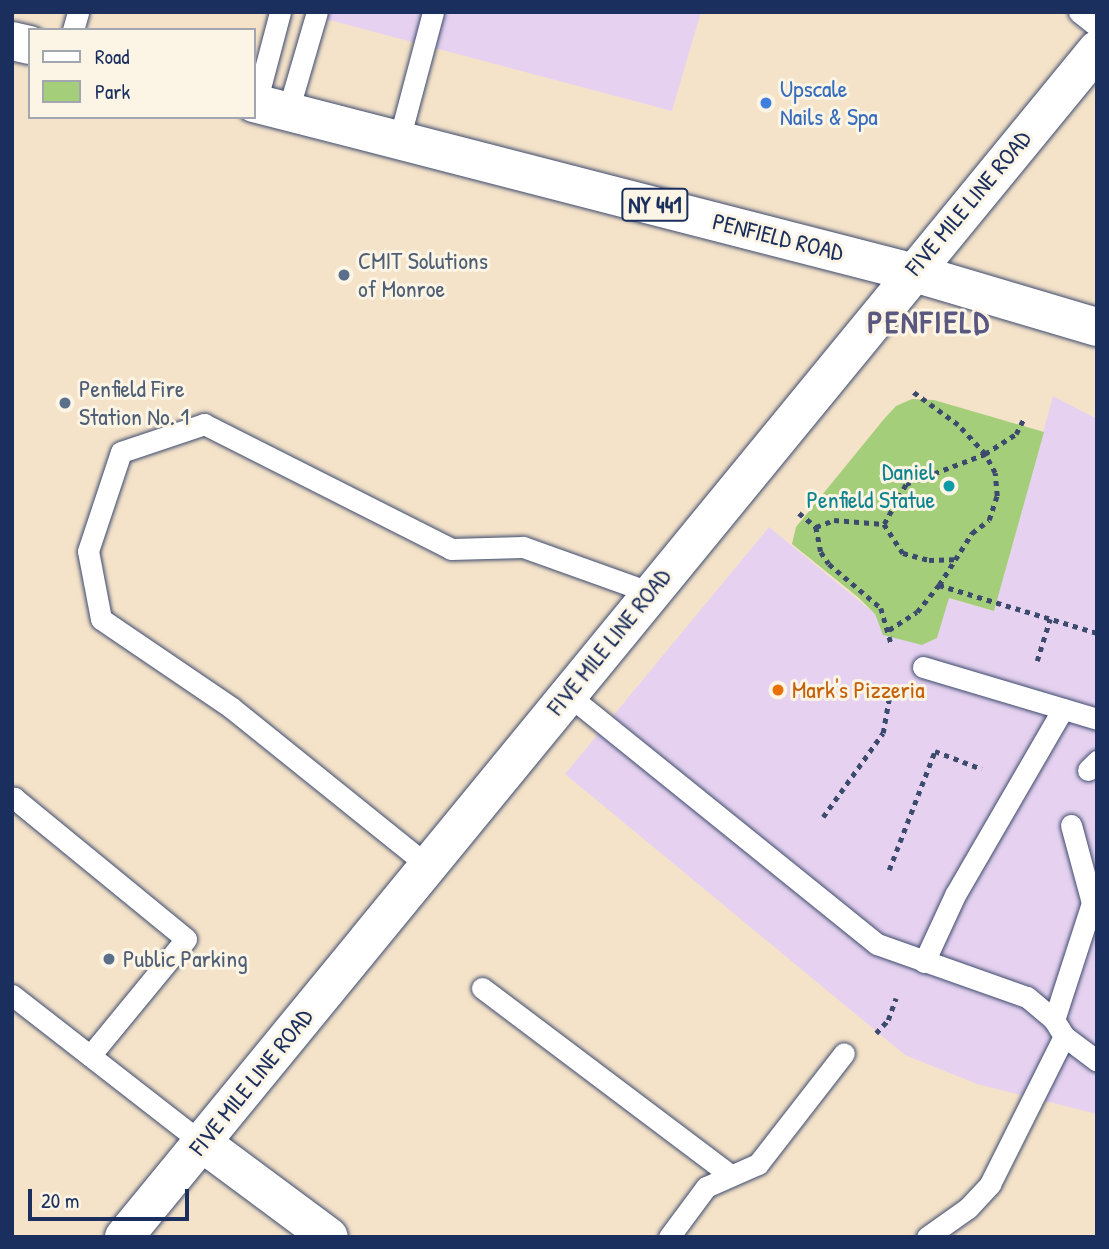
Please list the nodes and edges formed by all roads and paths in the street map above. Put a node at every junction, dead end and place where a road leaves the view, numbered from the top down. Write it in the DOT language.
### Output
graph roads {
  1 [pos="280,12"];
  2 [pos="317,12"];
  3 [pos="433,12"];
  4 [pos="1079,12"];
  5 [pos="1097,26"];
  6 [pos="1097,50"];
  7 [pos="266,106"];
  8 [pos="399,139"];
  9 [pos="911,272"];
  10 [pos="1097,327"];
  11 [pos="910,390"];
  12 [pos="1023,420"];
  13 [pos="985,454"];
  14 [pos="799,513"];
  15 [pos="884,524"];
  16 [pos="816,527"];
  17 [pos="955,559"];
  18 [pos="939,585"];
  19 [pos="649,593"];
  20 [pos="1050,619"];
  21 [pos="889,630"];
  22 [pos="1097,633"];
  23 [pos="892,656"];
  24 [pos="923,667"];
  25 [pos="1034,671"];
  26 [pos="892,675"];
  27 [pos="567,694"];
  28 [pos="1063,709"];
  29 [pos="1097,719"];
  30 [pos="995,773"];
  31 [pos="12,801"];
  32 [pos="822,817"];
  33 [pos="1072,825"];
  34 [pos="427,865"];
  35 [pos="889,870"];
  36 [pos="1094,895"];
  37 [pos="924,962"];
  38 [pos="482,988"];
  39 [pos="12,995"];
  40 [pos="1059,1028"];
  41 [pos="844,1053"];
  42 [pos="90,1056"];
  43 [pos="1097,1061"];
  44 [pos="201,1142"];
  45 [pos="730,1175"];
  46 [pos="124,1237"];
  47 [pos="329,1237"];
  48 [pos="668,1237"];
  49 [pos="927,1237"];
  1 -- 7 [label="lane"];
  2 -- 7 [label="lane"];
  3 -- 8 [label="lane"];
  4 -- 5 [label="lane"];
  6 -- 9 [label="main road, FIVE MILE LINE ROAD"];
  7 -- 8 [label="main road, PENFIELD ROAD / NY 441"];
  8 -- 9 [label="main road, PENFIELD ROAD / NY 441"];
  9 -- 10 [label="main road, PENFIELD ROAD / NY 441"];
  9 -- 19 [label="main road, FIVE MILE LINE ROAD"];
  11 -- 13 [label="path"];
  12 -- 13 [label="path"];
  13 -- 15 [label="path"];
  13 -- 17 [label="path"];
  14 -- 16 [label="path"];
  15 -- 16 [label="path"];
  15 -- 17 [label="path"];
  16 -- 21 [label="path"];
  17 -- 18 [label="path"];
  18 -- 20 [label="path"];
  18 -- 21 [label="path"];
  19 -- 27 [label="main road, FIVE MILE LINE ROAD"];
  19 -- 34 [label="lane"];
  20 -- 22 [label="path"];
  20 -- 25 [label="path"];
  21 -- 23 [label="path"];
  24 -- 28 [label="lane"];
  26 -- 32 [label="path"];
  27 -- 34 [label="main road, FIVE MILE LINE ROAD"];
  27 -- 37 [label="lane"];
  28 -- 29 [label="lane"];
  28 -- 37 [label="lane"];
  30 -- 35 [label="path"];
  31 -- 42 [label="lane"];
  33 -- 36 [label="lane"];
  34 -- 44 [label="main road, FIVE MILE LINE ROAD"];
  36 -- 40 [label="lane"];
  37 -- 40 [label="lane"];
  38 -- 45 [label="lane"];
  39 -- 42 [label="lane"];
  40 -- 43 [label="lane"];
  40 -- 49 [label="lane"];
  41 -- 45 [label="lane"];
  42 -- 44 [label="lane"];
  44 -- 46 [label="main road, FIVE MILE LINE ROAD"];
  44 -- 47 [label="main road"];
  45 -- 48 [label="lane"];
}
